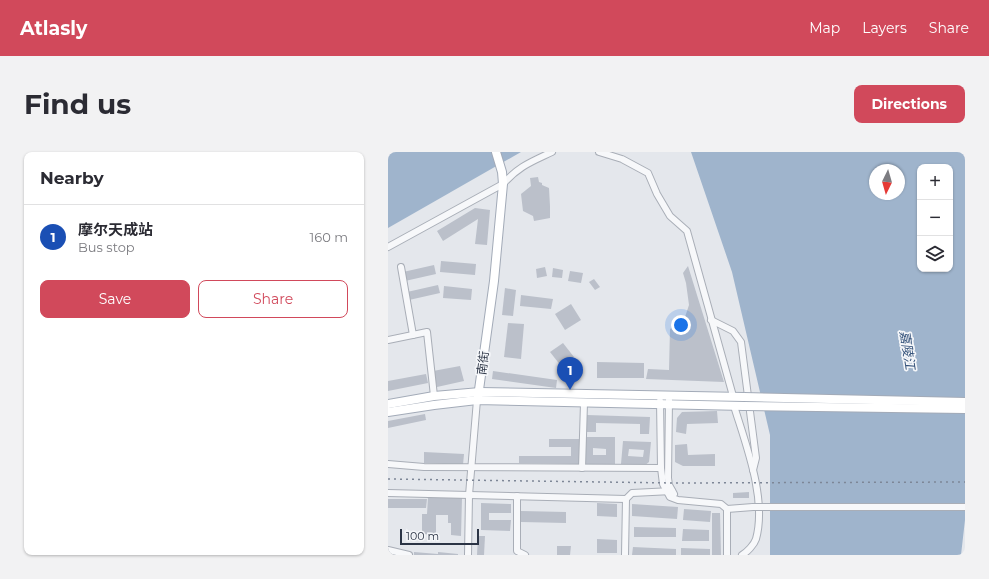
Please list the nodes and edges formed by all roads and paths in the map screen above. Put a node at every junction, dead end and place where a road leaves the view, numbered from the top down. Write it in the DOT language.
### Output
graph roads {
  1 [pos="496,152"];
  2 [pos="552,152"];
  3 [pos="599,152"];
  4 [pos="503,184"];
  5 [pos="388,247"];
  6 [pos="401,267"];
  7 [pos="711,320"];
  8 [pos="413,335"];
  9 [pos="388,340"];
  10 [pos="660,395"];
  11 [pos="669,395"];
  12 [pos="434,396"];
  13 [pos="478,396"];
  14 [pos="732,396"];
  15 [pos="965,402"];
  16 [pos="584,403"];
  17 [pos="388,404"];
  18 [pos="660,405"];
  19 [pos="669,405"];
  20 [pos="734,406"];
  21 [pos="965,409"];
  22 [pos="388,412"];
  23 [pos="388,464"];
  24 [pos="472,466"];
  25 [pos="582,468"];
  26 [pos="661,468"];
  27 [pos="753,470"];
  28 [pos="388,492"];
  29 [pos="670,492"];
  30 [pos="469,495"];
  31 [pos="517,496"];
  32 [pos="626,498"];
  33 [pos="965,507"];
  34 [pos="727,509"];
  35 [pos="388,550"];
  36 [pos="408,555"];
  37 [pos="468,555"];
  38 [pos="525,555"];
  39 [pos="625,555"];
  40 [pos="727,555"];
  41 [pos="742,555"];
  1 -- 4 [label="main road, 南街"];
  2 -- 4 [label="street"];
  3 -- 7 [label="street"];
  4 -- 5 [label="street"];
  4 -- 13 [label="main road, 南街"];
  6 -- 8 [label="street"];
  7 -- 14 [label="street"];
  7 -- 27 [label="street"];
  8 -- 9 [label="street"];
  8 -- 12 [label="street"];
  10 -- 11 [label="main road"];
  10 -- 13 [label="main road"];
  10 -- 18 [label="street"];
  11 -- 14 [label="main road"];
  11 -- 19 [label="street"];
  12 -- 13 [label="main road"];
  12 -- 17 [label="main road"];
  13 -- 16 [label="main road"];
  13 -- 22 [label="main road"];
  13 -- 24 [label="street, 南街"];
  14 -- 15 [label="main road, bridge"];
  16 -- 18 [label="main road"];
  16 -- 25 [label="street"];
  18 -- 19 [label="main road"];
  18 -- 26 [label="street"];
  19 -- 20 [label="main road"];
  19 -- 29 [label="street"];
  20 -- 21 [label="main road, bridge"];
  20 -- 27 [label="street"];
  23 -- 24 [label="street"];
  24 -- 25 [label="street"];
  24 -- 30 [label="street, 南街"];
  25 -- 26 [label="street"];
  26 -- 29 [label="street"];
  27 -- 41 [label="street"];
  28 -- 30 [label="street"];
  29 -- 32 [label="street"];
  29 -- 34 [label="street"];
  30 -- 31 [label="street"];
  30 -- 37 [label="street, 南街"];
  31 -- 32 [label="street"];
  31 -- 38 [label="street"];
  32 -- 39 [label="street"];
  33 -- 34 [label="street, bridge"];
  34 -- 40 [label="street"];
  35 -- 36 [label="street"];
}
